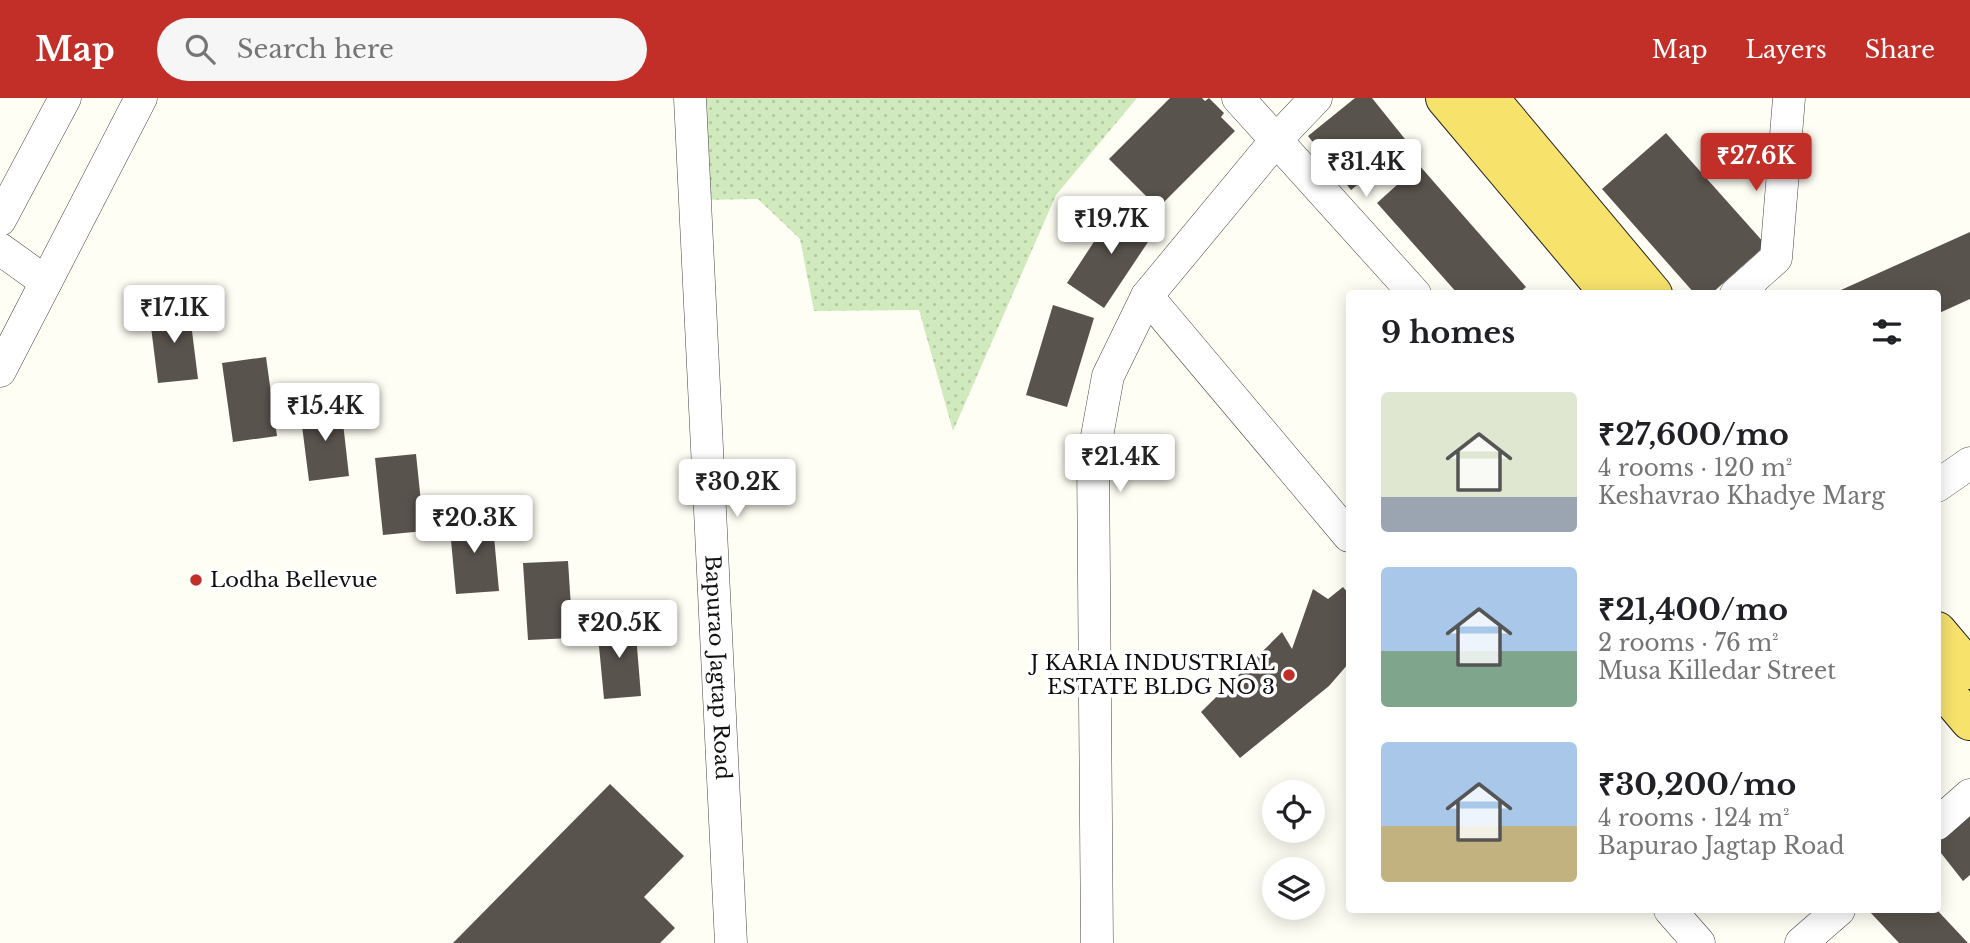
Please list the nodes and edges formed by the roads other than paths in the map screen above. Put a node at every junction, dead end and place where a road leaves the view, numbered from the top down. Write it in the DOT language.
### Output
graph roads {
  1 [pos="65,98"];
  2 [pos="141,98"];
  3 [pos="690,98"];
  4 [pos="1238,98"];
  5 [pos="1316,98"];
  6 [pos="1445,98"];
  7 [pos="1489,98"];
  8 [pos="1789,98"];
  9 [pos="1277,139"];
  10 [pos="0,220"];
  11 [pos="0,249"];
  12 [pos="46,282"];
  13 [pos="1411,290"];
  14 [pos="1607,290"];
  15 [pos="1650,290"];
  16 [pos="1740,290"];
  17 [pos="1147,296"];
  18 [pos="0,371"];
  19 [pos="1970,463"];
  20 [pos="1941,483"];
  21 [pos="1346,532"];
  22 [pos="1941,636"];
  23 [pos="1970,670"];
  24 [pos="1941,687"];
  25 [pos="1970,720"];
  26 [pos="1970,795"];
  27 [pos="1941,820"];
  28 [pos="1677,913"];
  29 [pos="1836,913"];
  30 [pos="731,943"];
  31 [pos="1097,943"];
  32 [pos="1699,943"];
  33 [pos="1801,943"];
  1 -- 10 [label="street"];
  2 -- 12 [label="street"];
  3 -- 30 [label="street, Bapurao Jagtap Road"];
  4 -- 9 [label="street"];
  5 -- 9 [label="street"];
  6 -- 14 [label="main road"];
  7 -- 15 [label="main road"];
  8 -- 16 [label="street"];
  9 -- 13 [label="street"];
  9 -- 17 [label="street"];
  11 -- 12 [label="street"];
  12 -- 18 [label="street"];
  17 -- 21 [label="street"];
  17 -- 31 [label="street"];
  19 -- 20 [label="street"];
  22 -- 23 [label="main road"];
  24 -- 25 [label="main road"];
  26 -- 27 [label="street"];
  28 -- 32 [label="street"];
  29 -- 33 [label="street"];
}
